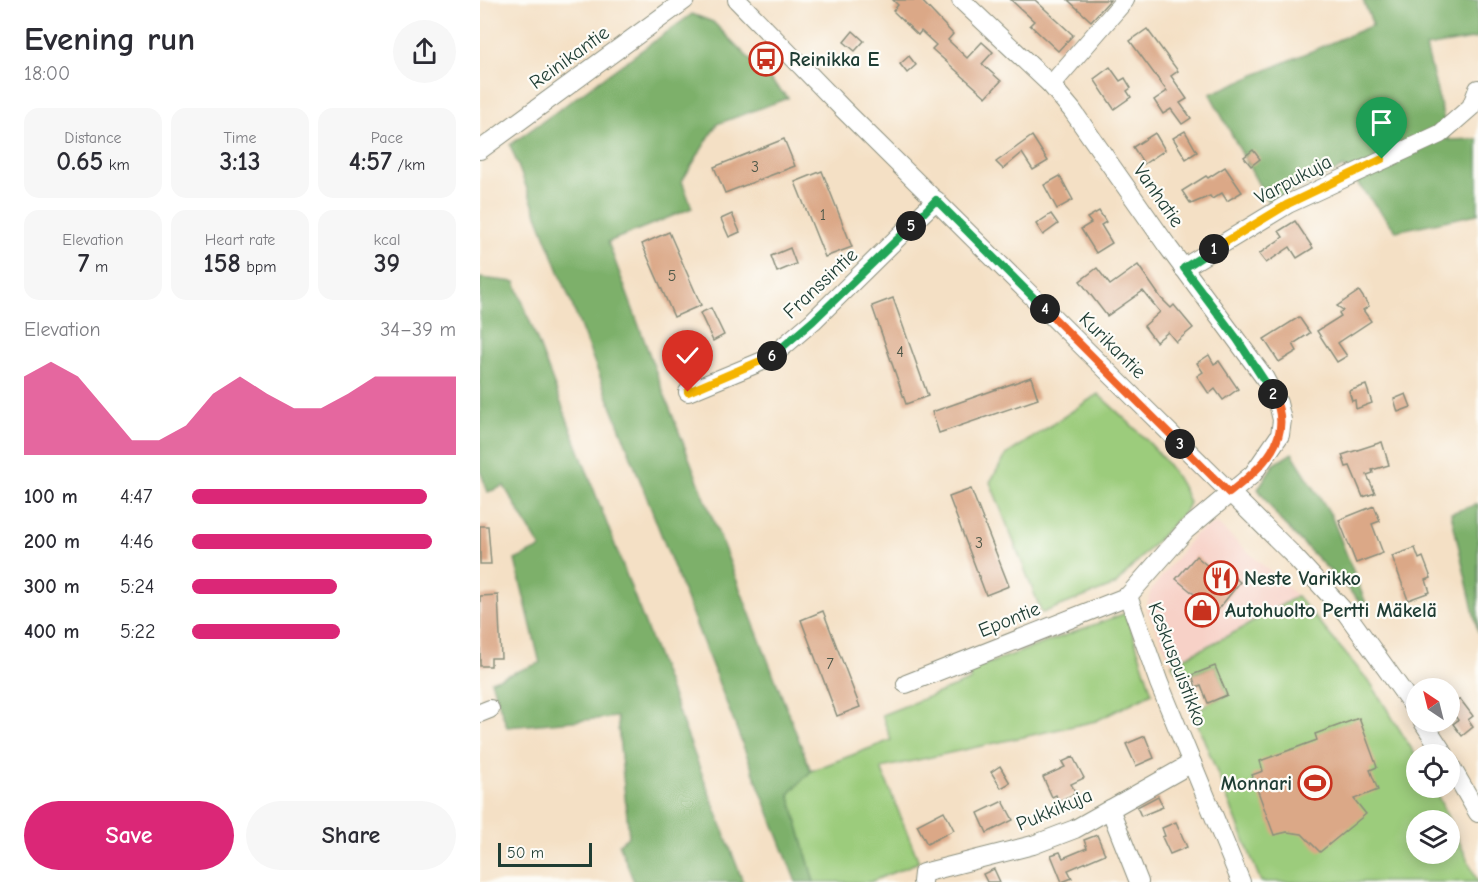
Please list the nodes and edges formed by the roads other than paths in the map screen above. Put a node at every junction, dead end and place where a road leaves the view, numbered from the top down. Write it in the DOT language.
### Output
graph roads {
  1 [pos="685,0"];
  2 [pos="737,0"];
  3 [pos="961,0"];
  4 [pos="1125,0"];
  5 [pos="1051,85"];
  6 [pos="1478,89"];
  7 [pos="480,150"];
  8 [pos="936,200"];
  9 [pos="1184,268"];
  10 [pos="688,392"];
  11 [pos="1229,493"];
  12 [pos="1128,596"];
  13 [pos="906,684"];
  14 [pos="1406,696"];
  15 [pos="1192,763"];
  16 [pos="1460,782"];
  17 [pos="1110,809"];
  18 [pos="1478,813"];
  19 [pos="923,877"];
  20 [pos="1139,882"];
  21 [pos="1241,882"];
  1 -- 7 [label="street, Reinikantie"];
  2 -- 8 [label="street, Kurikantie"];
  3 -- 5 [label="street, Vanhatie"];
  4 -- 5 [label="street"];
  5 -- 9 [label="street, Vanhatie"];
  6 -- 9 [label="street, Varpukuja"];
  8 -- 10 [label="street, Franssintie"];
  8 -- 11 [label="street, Kurikantie"];
  9 -- 11 [label="street, Vanhatie"];
  11 -- 12 [label="street, Keskuspuistikko"];
  11 -- 14 [label="street, Kurikantie"];
  12 -- 13 [label="street, Epontie"];
  12 -- 15 [label="street, Keskuspuistikko"];
  15 -- 17 [label="street, Pukkikuja"];
  15 -- 21 [label="street, Keskuspuistikko"];
  16 -- 18 [label="street"];
  17 -- 19 [label="street, Pukkikuja"];
  17 -- 20 [label="street"];
}
